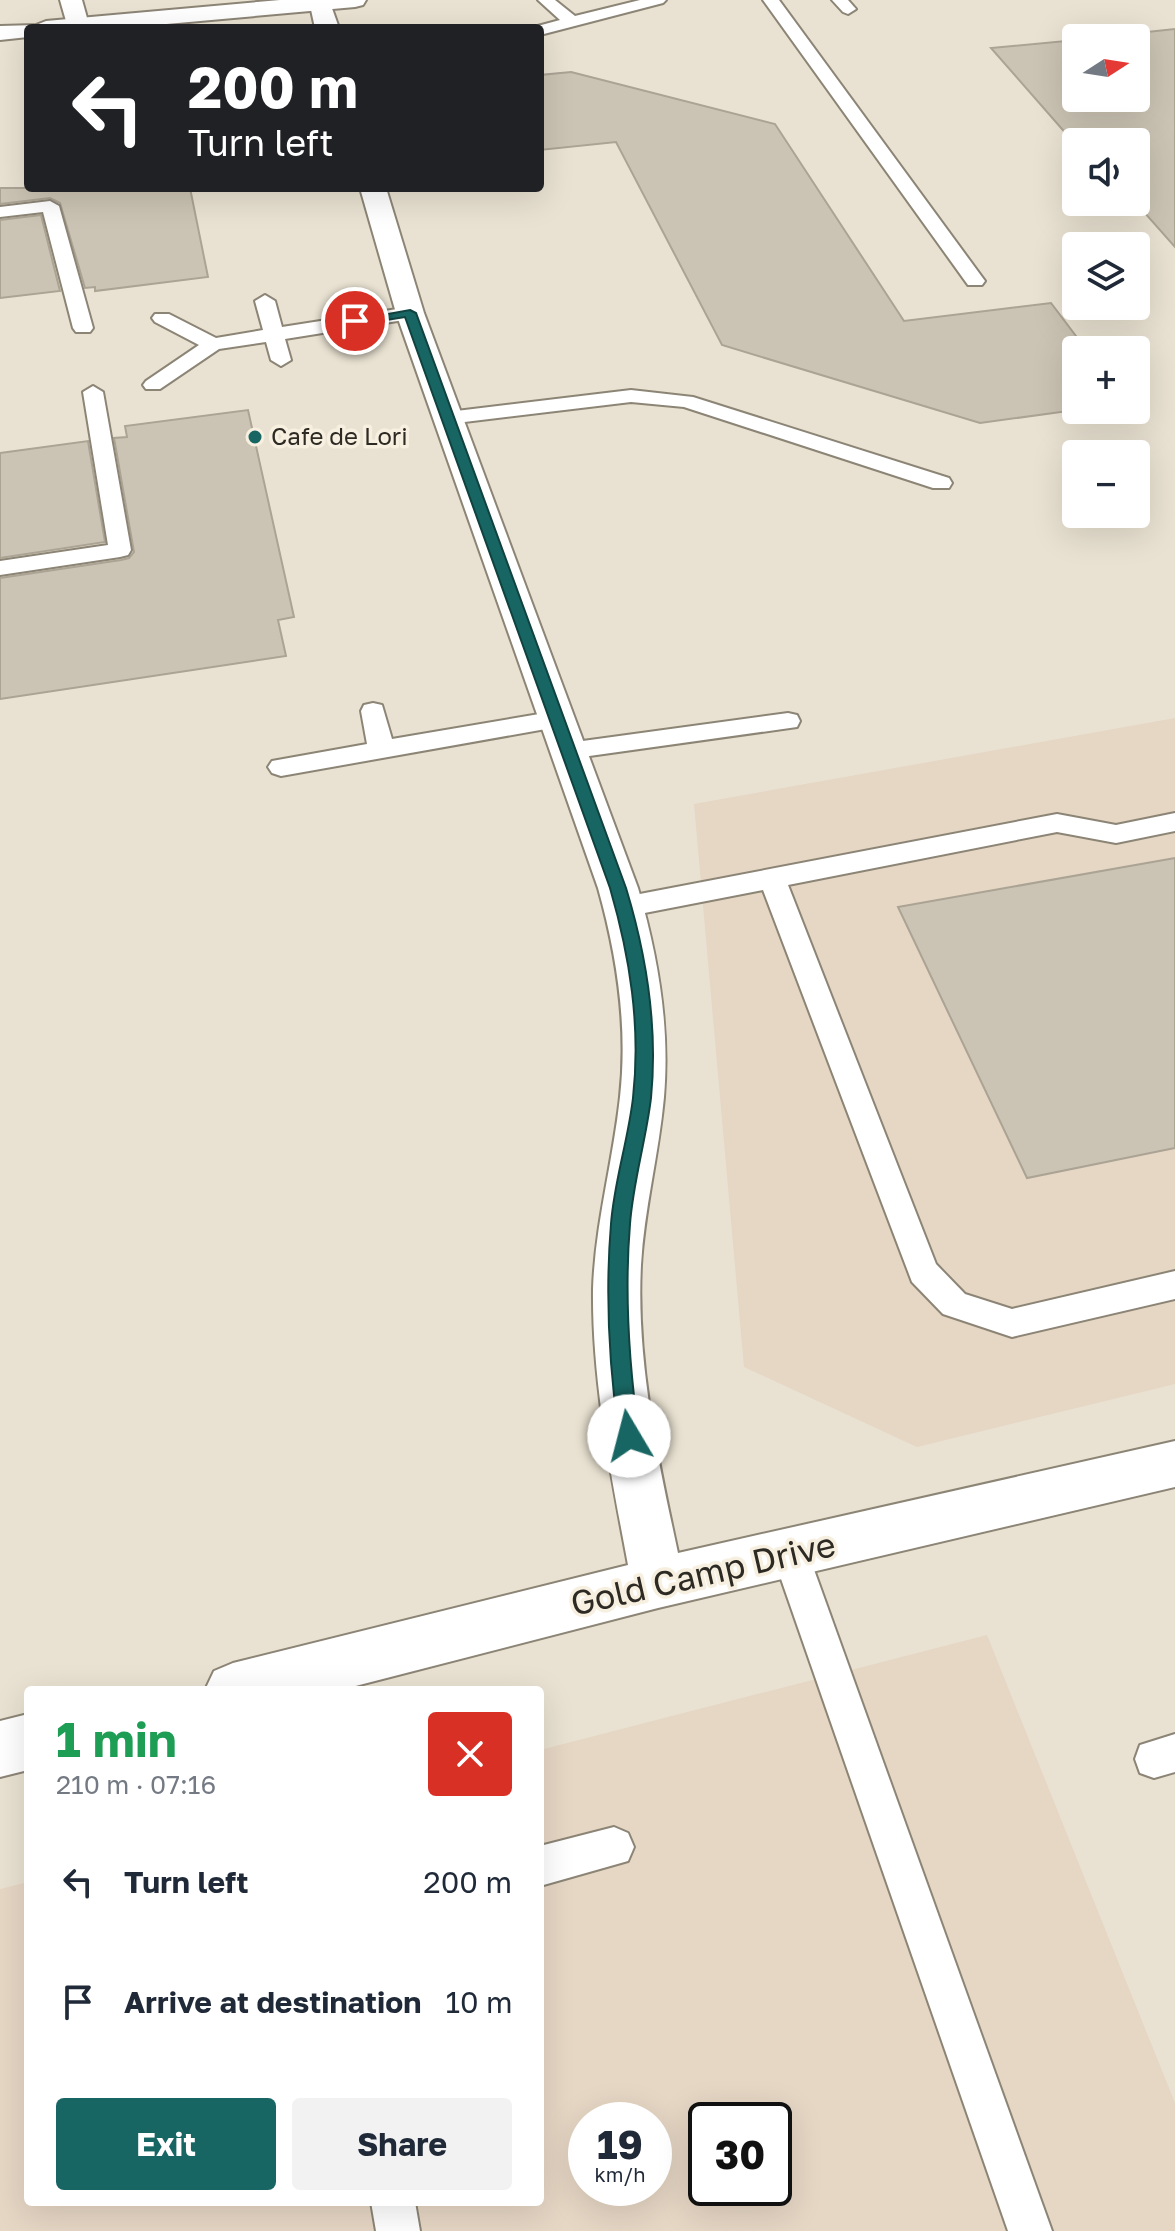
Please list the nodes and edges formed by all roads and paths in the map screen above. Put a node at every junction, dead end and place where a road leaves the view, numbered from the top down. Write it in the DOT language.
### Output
graph roads {
  1 [pos="71,0"];
  2 [pos="355,0"];
  3 [pos="546,0"];
  4 [pos="658,0"];
  5 [pos="771,0"];
  6 [pos="321,5"];
  7 [pos="573,23"];
  8 [pos="77,24"];
  9 [pos="89,24"];
  10 [pos="326,24"];
  11 [pos="544,29"];
  12 [pos="24,30"];
  13 [pos="0,33"];
  14 [pos="374,192"];
  15 [pos="0,212"];
  16 [pos="975,281"];
  17 [pos="265,301"];
  18 [pos="410,313"];
  19 [pos="162,318"];
  20 [pos="83,328"];
  21 [pos="274,334"];
  22 [pos="213,344"];
  23 [pos="281,360"];
  24 [pos="153,385"];
  25 [pos="93,392"];
  26 [pos="448,418"];
  27 [pos="941,483"];
  28 [pos="0,568"];
  29 [pos="373,711"];
  30 [pos="788,721"];
  31 [pos="563,735"];
  32 [pos="381,749"];
  33 [pos="281,767"];
  34 [pos="1175,822"];
  35 [pos="772,878"];
  36 [pos="624,907"];
  37 [pos="1175,1285"];
  38 [pos="1175,1464"];
  39 [pos="790,1553"];
  40 [pos="658,1583"];
  41 [pos="305,1681"];
  42 [pos="265,1686"];
  43 [pos="24,1743"];
  44 [pos="0,1749"];
  45 [pos="614,1847"];
  46 [pos="544,1865"];
  47 [pos="394,2206"];
  48 [pos="398,2231"];
  49 [pos="1030,2231"];
  1 -- 8 [label="street"];
  2 -- 6 [label="street"];
  3 -- 7 [label="lane"];
  4 -- 7 [label="lane"];
  5 -- 16 [label="lane"];
  6 -- 9 [label="street"];
  6 -- 10 [label="street"];
  7 -- 11 [label="lane"];
  12 -- 13 [label="street"];
  14 -- 18 [label="street"];
  15 -- 20 [label="lane"];
  17 -- 21 [label="lane"];
  18 -- 21 [label="lane"];
  18 -- 26 [label="street"];
  19 -- 22 [label="lane"];
  21 -- 22 [label="lane"];
  21 -- 23 [label="lane"];
  22 -- 24 [label="lane"];
  25 -- 28 [label="lane"];
  26 -- 27 [label="lane"];
  26 -- 31 [label="street"];
  29 -- 32 [label="lane"];
  30 -- 31 [label="lane"];
  31 -- 32 [label="lane"];
  31 -- 36 [label="street"];
  32 -- 33 [label="lane"];
  34 -- 35 [label="lane"];
  35 -- 36 [label="lane"];
  35 -- 37 [label="lane"];
  36 -- 40 [label="street"];
  38 -- 39 [label="street, Gold Camp Drive"];
  39 -- 40 [label="street, Gold Camp Drive"];
  39 -- 49 [label="lane"];
  40 -- 41 [label="street, Gold Camp Drive"];
  41 -- 42 [label="street, Gold Camp Drive"];
  43 -- 44 [label="street"];
  45 -- 46 [label="lane"];
  47 -- 48 [label="lane"];
}
